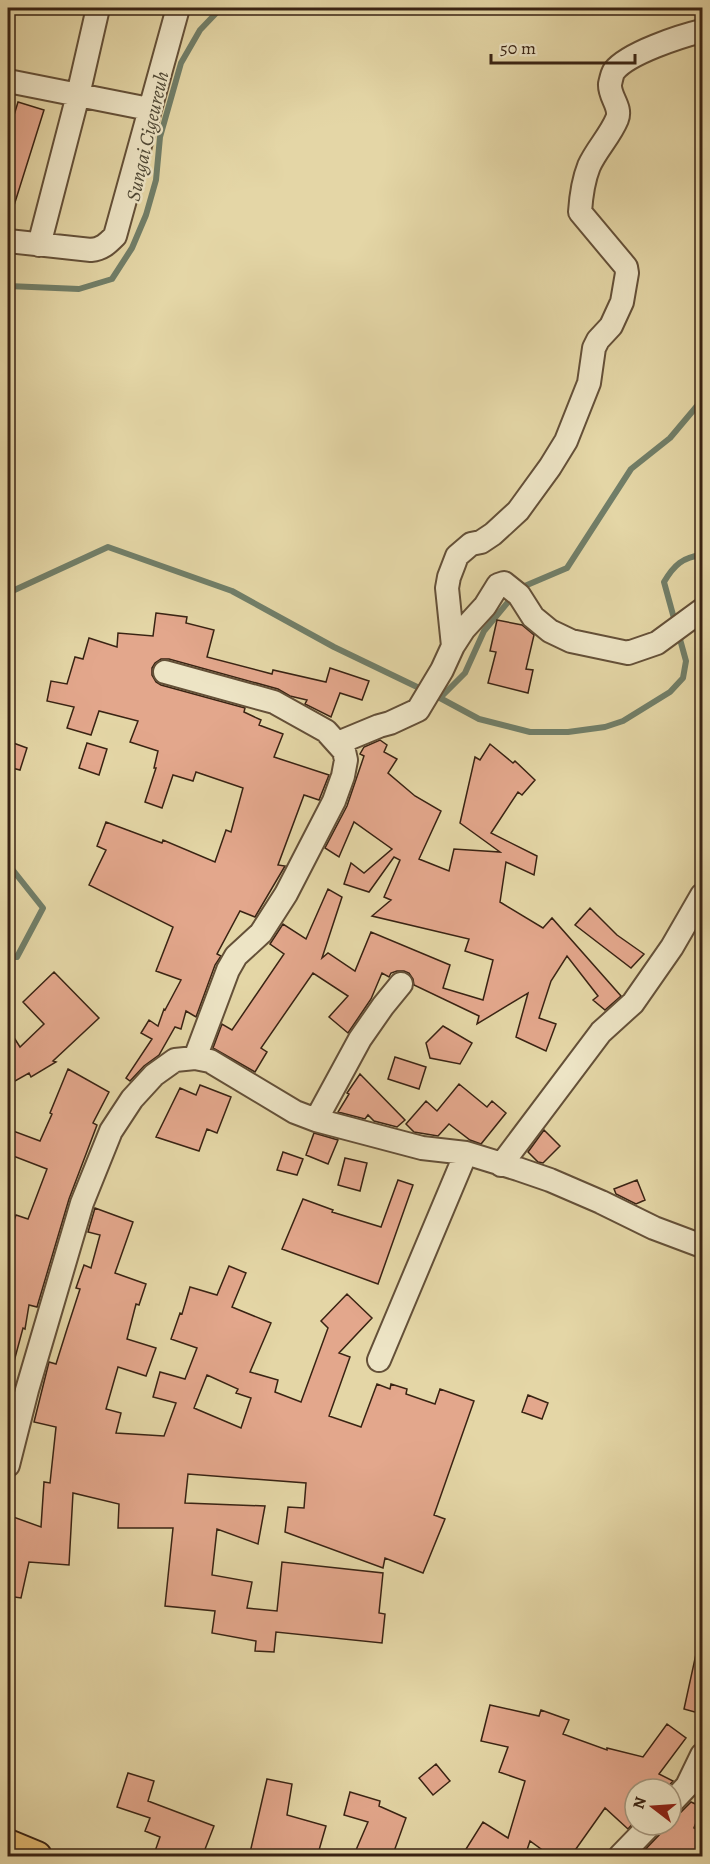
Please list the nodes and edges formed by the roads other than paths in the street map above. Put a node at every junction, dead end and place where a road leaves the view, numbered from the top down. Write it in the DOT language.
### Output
graph roads {
  1 [pos="98,8"];
  2 [pos="178,8"];
  3 [pos="702,31"];
  4 [pos="8,81"];
  5 [pos="78,95"];
  6 [pos="149,109"];
  7 [pos="8,241"];
  8 [pos="39,245"];
  9 [pos="702,610"];
  10 [pos="453,646"];
  11 [pos="165,672"];
  12 [pos="338,743"];
  13 [pos="702,895"];
  14 [pos="401,984"];
  15 [pos="195,1058"];
  16 [pos="316,1120"];
  17 [pos="466,1153"];
  18 [pos="501,1165"];
  19 [pos="702,1246"];
  20 [pos="379,1360"];
  21 [pos="18,1386"];
  22 [pos="8,1465"];
  23 [pos="702,1755"];
  24 [pos="683,1790"];
  25 [pos="639,1837"];
  26 [pos="8,1844"];
  27 [pos="37,1857"];
  28 [pos="620,1857"];
  1 -- 5 [label="street"];
  2 -- 6 [label="street"];
  3 -- 10 [label="street"];
  4 -- 5 [label="street"];
  5 -- 6 [label="street"];
  5 -- 8 [label="street"];
  6 -- 8 [label="street"];
  7 -- 8 [label="street"];
  9 -- 10 [label="street"];
  10 -- 12 [label="street"];
  11 -- 12 [label="street"];
  12 -- 15 [label="street"];
  13 -- 18 [label="street"];
  14 -- 16 [label="street"];
  15 -- 16 [label="street"];
  15 -- 21 [label="street"];
  16 -- 17 [label="street"];
  17 -- 18 [label="street"];
  17 -- 20 [label="street"];
  18 -- 19 [label="street"];
  21 -- 22 [label="street"];
  23 -- 24 [label="street"];
  25 -- 28 [label="street"];
  26 -- 27 [label="main road"];
}
